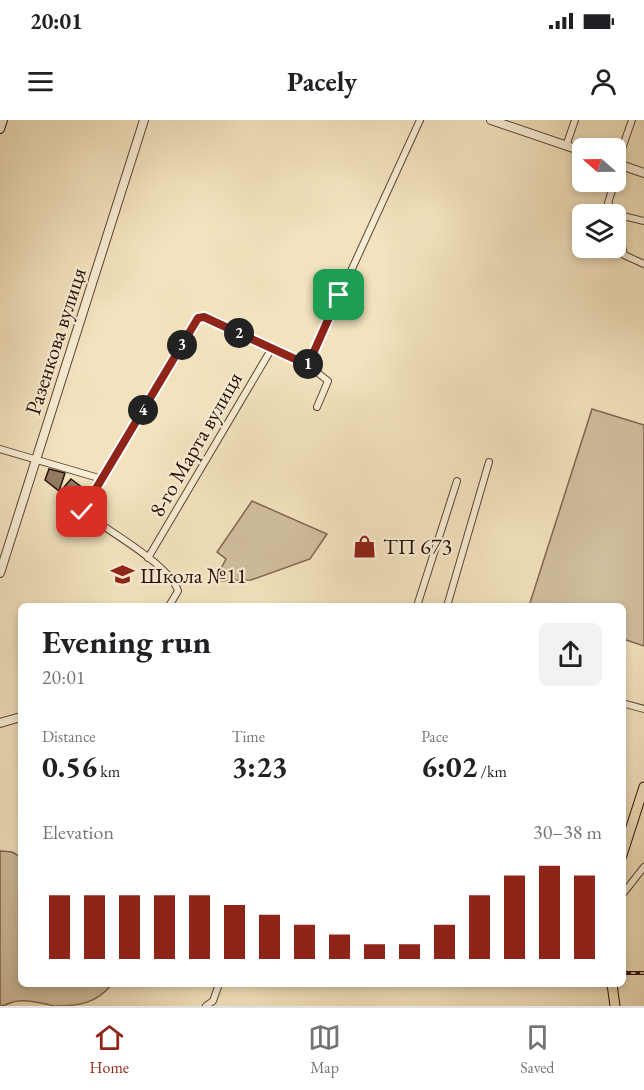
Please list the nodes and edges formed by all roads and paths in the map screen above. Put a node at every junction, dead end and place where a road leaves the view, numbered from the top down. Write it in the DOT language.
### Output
graph roads {
  1 [pos="3,120"];
  2 [pos="144,120"];
  3 [pos="420,120"];
  4 [pos="491,120"];
  5 [pos="575,120"];
  6 [pos="632,120"];
  7 [pos="0,129"];
  8 [pos="626,139"];
  9 [pos="566,146"];
  10 [pos="572,148"];
  11 [pos="626,166"];
  12 [pos="644,172"];
  13 [pos="626,217"];
  14 [pos="644,221"];
  15 [pos="626,256"];
  16 [pos="642,263"];
  17 [pos="272,348"];
  18 [pos="308,365"];
  19 [pos="317,407"];
  20 [pos="0,450"];
  21 [pos="36,461"];
  22 [pos="489,462"];
  23 [pos="102,478"];
  24 [pos="457,480"];
  25 [pos="148,558"];
  26 [pos="0,573"];
  27 [pos="171,603"];
  28 [pos="418,603"];
  29 [pos="448,603"];
  30 [pos="626,704"];
  31 [pos="644,709"];
  32 [pos="18,718"];
  33 [pos="0,723"];
  34 [pos="644,787"];
  35 [pos="626,843"];
  36 [pos="644,867"];
  37 [pos="626,890"];
  38 [pos="218,987"];
  39 [pos="612,987"];
  40 [pos="206,1006"];
  41 [pos="615,1006"];
  1 -- 7 [label="main road"];
  2 -- 21 [label="street, Разенкова вулиця"];
  3 -- 18 [label="street"];
  4 -- 9 [label="street"];
  5 -- 9 [label="street"];
  6 -- 8 [label="street"];
  9 -- 10 [label="street"];
  11 -- 12 [label="street"];
  13 -- 14 [label="street"];
  15 -- 16 [label="street"];
  17 -- 18 [label="street"];
  17 -- 23 [label="street"];
  17 -- 25 [label="street, 8-го Марта вулиця"];
  18 -- 19 [label="street"];
  20 -- 21 [label="street"];
  21 -- 23 [label="street"];
  21 -- 26 [label="street, Разенкова вулиця"];
  22 -- 29 [label="street"];
  23 -- 25 [label="street"];
  24 -- 28 [label="street"];
  25 -- 27 [label="street"];
  30 -- 31 [label="street"];
  32 -- 33 [label="street"];
  34 -- 35 [label="main road"];
  36 -- 37 [label="street"];
  38 -- 40 [label="street"];
  39 -- 41 [label="main road"];
}
